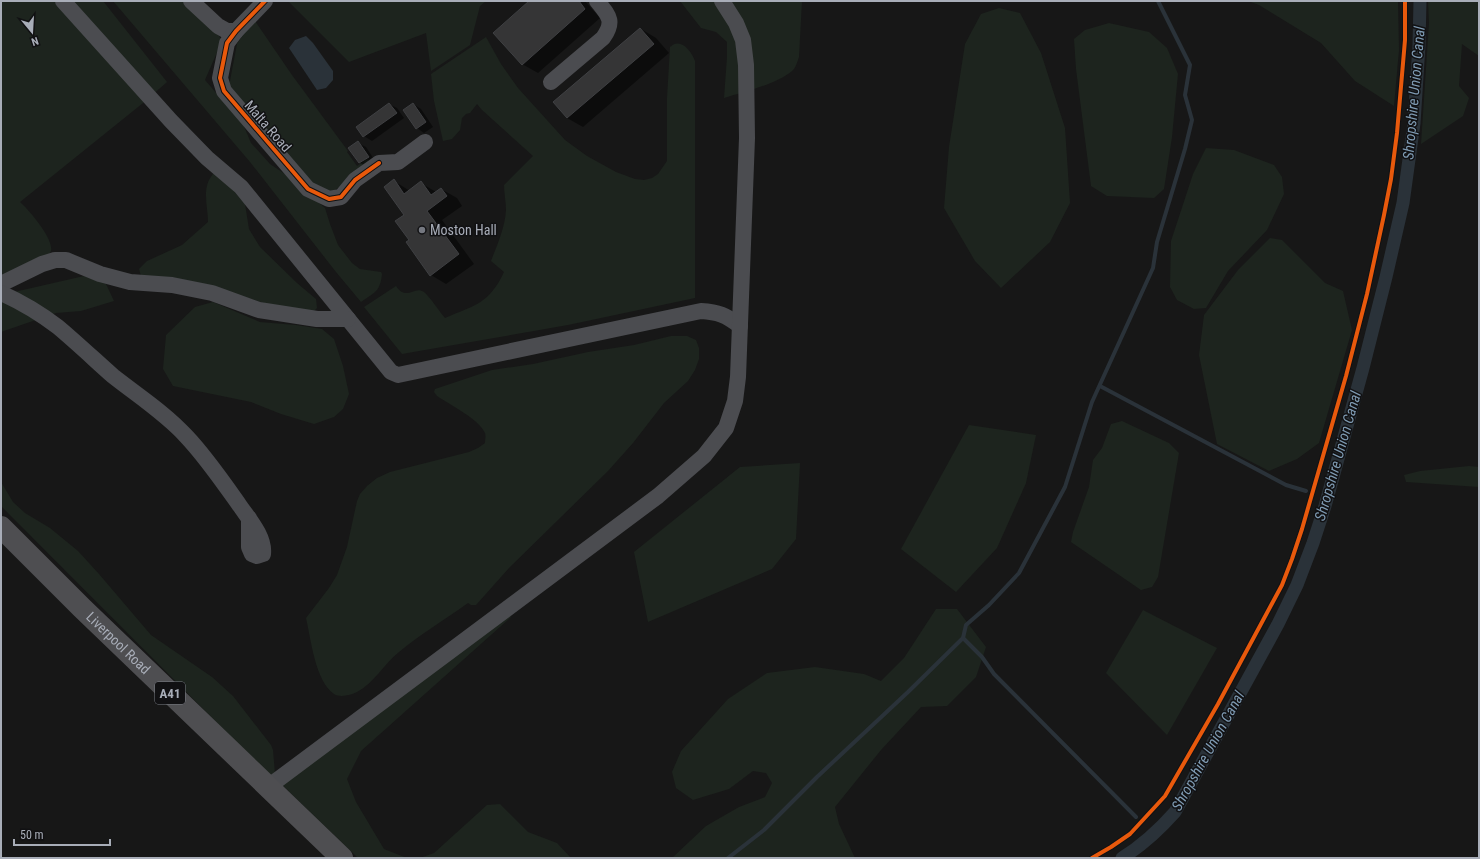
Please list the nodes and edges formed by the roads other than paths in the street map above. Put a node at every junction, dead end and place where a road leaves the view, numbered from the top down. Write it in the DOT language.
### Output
graph roads {
  1 [pos="63,1"];
  2 [pos="191,1"];
  3 [pos="265,1"];
  4 [pos="597,1"];
  5 [pos="722,1"];
  6 [pos="236,31"];
  7 [pos="551,82"];
  8 [pos="425,142"];
  9 [pos="1,284"];
  10 [pos="1,293"];
  11 [pos="348,319"];
  12 [pos="740,326"];
  13 [pos="249,518"];
  14 [pos="1,527"];
  15 [pos="268,787"];
  16 [pos="342,858"];
  1 -- 11 [label="street"];
  2 -- 6 [label="street"];
  3 -- 6 [label="street, Malta Road"];
  4 -- 7 [label="street"];
  5 -- 12 [label="street"];
  6 -- 8 [label="street, Malta Road"];
  9 -- 11 [label="street"];
  10 -- 13 [label="street"];
  11 -- 12 [label="street"];
  12 -- 15 [label="street"];
  14 -- 15 [label="highway, Liverpool Road / A41"];
  15 -- 16 [label="highway, Liverpool Road / A41"];
}
